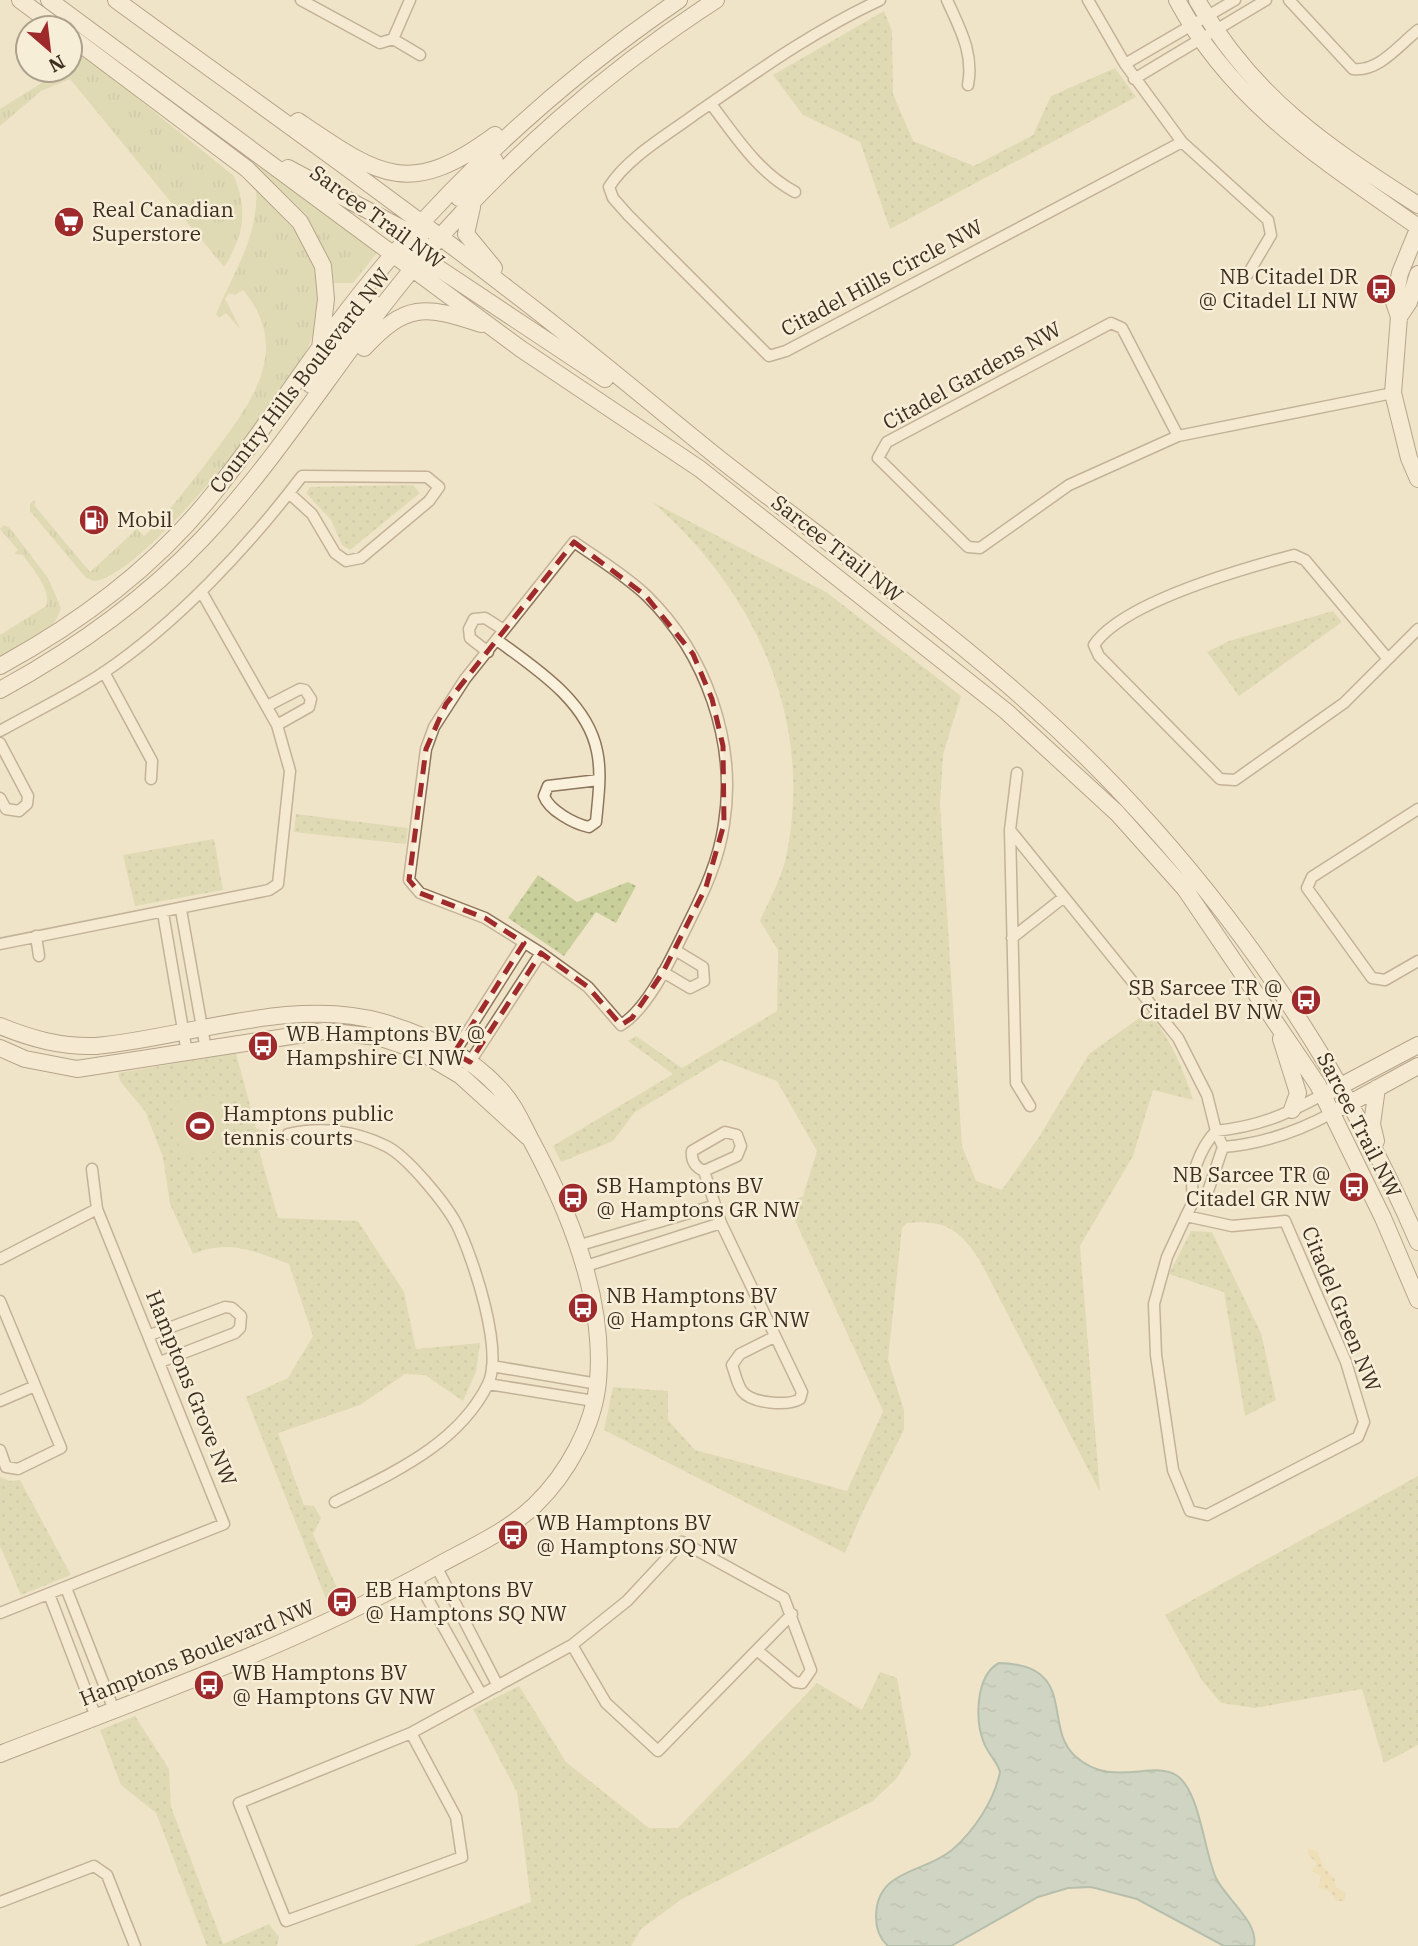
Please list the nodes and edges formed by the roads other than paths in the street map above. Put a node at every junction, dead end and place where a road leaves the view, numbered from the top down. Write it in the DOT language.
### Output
graph roads {
  1 [pos="20,0"];
  2 [pos="49,0"];
  3 [pos="116,0"];
  4 [pos="301,0"];
  5 [pos="410,0"];
  6 [pos="679,0"];
  7 [pos="716,0"];
  8 [pos="880,0"];
  9 [pos="947,0"];
  10 [pos="1088,0"];
  11 [pos="1177,0"];
  12 [pos="1197,0"];
  13 [pos="1235,0"];
  14 [pos="1266,0"];
  15 [pos="1289,0"];
  16 [pos="39,14"];
  17 [pos="1212,23"];
  18 [pos="1418,30"];
  19 [pos="1197,32"];
  20 [pos="170,39"];
  21 [pos="393,39"];
  22 [pos="84,47"];
  23 [pos="420,55"];
  24 [pos="597,57"];
  25 [pos="1125,64"];
  26 [pos="1134,79"];
  27 [pos="968,85"];
  28 [pos="711,104"];
  29 [pos="528,117"];
  30 [pos="1182,142"];
  31 [pos="254,152"];
  32 [pos="794,192"];
  33 [pos="1418,205"];
  34 [pos="472,206"];
  35 [pos="1418,228"];
  36 [pos="424,234"];
  37 [pos="410,259"];
  38 [pos="1248,274"];
  39 [pos="1418,274"];
  40 [pos="507,287"];
  41 [pos="1399,317"];
  42 [pos="494,328"];
  43 [pos="320,348"];
  44 [pos="320,391"];
  45 [pos="1393,393"];
  46 [pos="645,400"];
  47 [pos="1178,436"];
  48 [pos="1418,479"];
  49 [pos="289,493"];
  50 [pos="232,504"];
  51 [pos="201,591"];
  52 [pos="1418,629"];
  53 [pos="504,630"];
  54 [pos="497,640"];
  55 [pos="488,652"];
  56 [pos="1388,659"];
  57 [pos="0,666"];
  58 [pos="104,672"];
  59 [pos="0,690"];
  60 [pos="267,706"];
  61 [pos="277,725"];
  62 [pos="0,731"];
  63 [pos="0,743"];
  64 [pos="1017,773"];
  65 [pos="151,779"];
  66 [pos="599,780"];
  67 [pos="0,798"];
  68 [pos="1418,809"];
  69 [pos="1010,830"];
  70 [pos="1063,897"];
  71 [pos="181,910"];
  72 [pos="163,913"];
  73 [pos="36,936"];
  74 [pos="1012,938"];
  75 [pos="524,943"];
  76 [pos="0,944"];
  77 [pos="675,950"];
  78 [pos="541,953"];
  79 [pos="39,956"];
  80 [pos="1418,961"];
  81 [pos="663,972"];
  82 [pos="1270,1014"];
  83 [pos="0,1026"];
  84 [pos="203,1030"];
  85 [pos="184,1033"];
  86 [pos="1418,1045"];
  87 [pos="0,1048"];
  88 [pos="206,1050"];
  89 [pos="187,1053"];
  90 [pos="450,1060"];
  91 [pos="1418,1066"];
  92 [pos="466,1069"];
  93 [pos="1342,1085"];
  94 [pos="1377,1088"];
  95 [pos="1324,1094"];
  96 [pos="1351,1102"];
  97 [pos="1030,1106"];
  98 [pos="1292,1111"];
  99 [pos="1332,1113"];
  100 [pos="1216,1130"];
  101 [pos="288,1134"];
  102 [pos="1223,1147"];
  103 [pos="1378,1156"];
  104 [pos="93,1169"];
  105 [pos="704,1171"];
  106 [pos="1194,1200"];
  107 [pos="713,1206"];
  108 [pos="97,1209"];
  109 [pos="1186,1216"];
  110 [pos="721,1223"];
  111 [pos="1418,1242"];
  112 [pos="577,1246"];
  113 [pos="0,1259"];
  114 [pos="583,1267"];
  115 [pos="1418,1300"];
  116 [pos="0,1301"];
  117 [pos="150,1335"];
  118 [pos="774,1337"];
  119 [pos="160,1362"];
  120 [pos="492,1366"];
  121 [pos="488,1384"];
  122 [pos="598,1384"];
  123 [pos="35,1386"];
  124 [pos="0,1401"];
  125 [pos="594,1401"];
  126 [pos="0,1450"];
  127 [pos="335,1502"];
  128 [pos="436,1566"];
  129 [pos="416,1578"];
  130 [pos="66,1588"];
  131 [pos="49,1594"];
  132 [pos="0,1613"];
  133 [pos="792,1614"];
  134 [pos="572,1645"];
  135 [pos="758,1651"];
  136 [pos="498,1686"];
  137 [pos="481,1694"];
  138 [pos="114,1710"];
  139 [pos="96,1717"];
  140 [pos="411,1733"];
  141 [pos="0,1754"];
  142 [pos="0,1902"];
  143 [pos="135,1946"];
  1 -- 16 [label="main road"];
  2 -- 31 [label="main road, Sarcee Trail NW"];
  3 -- 20 [label="main road, Sarcee Trail NW"];
  4 -- 21 [label="street"];
  5 -- 21 [label="street"];
  6 -- 24 [label="main road, Country Hills Boulevard NW"];
  7 -- 34 [label="main road, Country Hills Boulevard NW"];
  8 -- 28 [label="street, Citadel Hills Circle NW"];
  9 -- 27 [label="street"];
  10 -- 25 [label="street"];
  11 -- 19 [label="main road"];
  12 -- 17 [label="main road"];
  13 -- 17 [label="street"];
  14 -- 17 [label="street"];
  15 -- 18 [label="street"];
  17 -- 19 [label="street"];
  17 -- 19 [label="street"];
  17 -- 33 [label="main road"];
  19 -- 25 [label="street"];
  19 -- 26 [label="street"];
  19 -- 35 [label="main road"];
  20 -- 29 [label="main road"];
  20 -- 36 [label="main road, Sarcee Trail NW"];
  21 -- 23 [label="street"];
  22 -- 43 [label="main road"];
  24 -- 29 [label="main road, Country Hills Boulevard NW"];
  24 -- 36 [label="main road"];
  25 -- 26 [label="street"];
  26 -- 30 [label="street"];
  28 -- 30 [label="street, Citadel Hills Circle NW"];
  28 -- 32 [label="street"];
  29 -- 36 [label="main road, Country Hills Boulevard NW"];
  30 -- 38 [label="street"];
  31 -- 36 [label="main road"];
  31 -- 37 [label="main road, Sarcee Trail NW"];
  34 -- 36 [label="main road, Country Hills Boulevard NW"];
  34 -- 40 [label="main road"];
  35 -- 41 [label="main road"];
  36 -- 37 [label="main road, Country Hills Boulevard NW"];
  36 -- 37 [label="main road, Country Hills Boulevard NW"];
  36 -- 40 [label="main road, Sarcee Trail NW"];
  37 -- 42 [label="main road, Sarcee Trail NW"];
  37 -- 43 [label="main road, Country Hills Boulevard NW"];
  37 -- 44 [label="main road, Country Hills Boulevard NW"];
  37 -- 46 [label="main road"];
  37 -- 50 [label="main road"];
  39 -- 41 [label="main road"];
  40 -- 46 [label="main road, Sarcee Trail NW"];
  41 -- 45 [label="main road"];
  42 -- 44 [label="main road"];
  42 -- 82 [label="main road, Sarcee Trail NW"];
  43 -- 57 [label="main road, Country Hills Boulevard NW"];
  44 -- 50 [label="main road, Country Hills Boulevard NW"];
  45 -- 47 [label="street, Citadel Gardens NW"];
  45 -- 48 [label="main road"];
  46 -- 93 [label="main road, Sarcee Trail NW"];
  47 -- 47 [label="street, Citadel Gardens NW"];
  49 -- 49 [label="street"];
  49 -- 51 [label="street"];
  50 -- 59 [label="main road, Country Hills Boulevard NW"];
  51 -- 58 [label="street"];
  51 -- 60 [label="street"];
  52 -- 56 [label="street"];
  53 -- 54 [label="street"];
  53 -- 55 [label="street"];
  53 -- 77 [label="street"];
  54 -- 55 [label="street"];
  54 -- 66 [label="street"];
  55 -- 75 [label="street"];
  56 -- 56 [label="street"];
  58 -- 62 [label="street"];
  58 -- 65 [label="street"];
  60 -- 61 [label="street"];
  60 -- 61 [label="street"];
  61 -- 71 [label="street"];
  63 -- 67 [label="street"];
  64 -- 69 [label="street"];
  66 -- 66 [label="street"];
  68 -- 80 [label="street"];
  69 -- 70 [label="street"];
  69 -- 74 [label="street"];
  70 -- 74 [label="street"];
  70 -- 100 [label="street"];
  71 -- 72 [label="street"];
  71 -- 84 [label="street"];
  72 -- 73 [label="street"];
  72 -- 85 [label="street"];
  73 -- 76 [label="street"];
  73 -- 79 [label="street"];
  74 -- 97 [label="street"];
  75 -- 78 [label="street"];
  75 -- 90 [label="street"];
  77 -- 81 [label="street"];
  77 -- 81 [label="street"];
  78 -- 81 [label="street"];
  78 -- 92 [label="street"];
  82 -- 95 [label="main road, Sarcee Trail NW"];
  82 -- 98 [label="main road"];
  83 -- 85 [label="main road, Hamptons Boulevard NW"];
  84 -- 85 [label="main road, Hamptons Boulevard NW"];
  84 -- 88 [label="street"];
  84 -- 90 [label="main road, Hamptons Boulevard NW"];
  85 -- 89 [label="street"];
  86 -- 93 [label="main road"];
  87 -- 89 [label="main road, Hamptons Boulevard NW"];
  88 -- 89 [label="main road, Hamptons Boulevard NW"];
  88 -- 90 [label="main road, Hamptons Boulevard NW"];
  90 -- 92 [label="main road, Hamptons Boulevard NW"];
  91 -- 94 [label="main road"];
  92 -- 112 [label="main road, Hamptons Boulevard NW"];
  93 -- 95 [label="main road"];
  93 -- 96 [label="main road, Sarcee Trail NW"];
  94 -- 96 [label="main road"];
  94 -- 103 [label="main road"];
  95 -- 98 [label="street"];
  95 -- 99 [label="main road, Sarcee Trail NW"];
  96 -- 99 [label="main road"];
  96 -- 103 [label="main road, Sarcee Trail NW"];
  98 -- 100 [label="street"];
  99 -- 102 [label="street"];
  99 -- 115 [label="main road, Sarcee Trail NW"];
  100 -- 102 [label="street"];
  100 -- 106 [label="street, Citadel Green NW"];
  101 -- 120 [label="street"];
  102 -- 106 [label="street, Citadel Green NW"];
  103 -- 111 [label="main road, Sarcee Trail NW"];
  104 -- 108 [label="street, Hamptons Grove NW"];
  105 -- 105 [label="street"];
  105 -- 107 [label="street"];
  106 -- 109 [label="street, Citadel Green NW"];
  107 -- 110 [label="street"];
  107 -- 112 [label="street"];
  108 -- 113 [label="street"];
  108 -- 117 [label="street, Hamptons Grove NW"];
  109 -- 109 [label="street, Citadel Green NW"];
  110 -- 114 [label="street"];
  110 -- 118 [label="street"];
  112 -- 114 [label="main road, Hamptons Boulevard NW"];
  114 -- 122 [label="main road, Hamptons Boulevard NW"];
  116 -- 123 [label="street"];
  117 -- 119 [label="street, Hamptons Grove NW"];
  117 -- 119 [label="street"];
  118 -- 118 [label="street"];
  119 -- 130 [label="street, Hamptons Grove NW"];
  120 -- 121 [label="street"];
  120 -- 122 [label="street"];
  121 -- 125 [label="street"];
  121 -- 127 [label="street"];
  122 -- 125 [label="main road, Hamptons Boulevard NW"];
  123 -- 124 [label="street"];
  123 -- 126 [label="street"];
  125 -- 128 [label="main road, Hamptons Boulevard NW"];
  128 -- 129 [label="main road, Hamptons Boulevard NW"];
  128 -- 136 [label="street"];
  129 -- 137 [label="street"];
  129 -- 138 [label="main road, Hamptons Boulevard NW"];
  130 -- 131 [label="street, Hamptons Grove NW"];
  130 -- 138 [label="street"];
  131 -- 132 [label="street, Hamptons Grove NW"];
  131 -- 139 [label="street"];
  133 -- 134 [label="street"];
  133 -- 135 [label="street"];
  133 -- 135 [label="street"];
  134 -- 135 [label="street"];
  134 -- 136 [label="street"];
  136 -- 137 [label="street"];
  137 -- 140 [label="street"];
  138 -- 139 [label="main road, Hamptons Boulevard NW"];
  139 -- 141 [label="main road, Hamptons Boulevard NW"];
  140 -- 140 [label="street"];
  142 -- 143 [label="street"];
}
